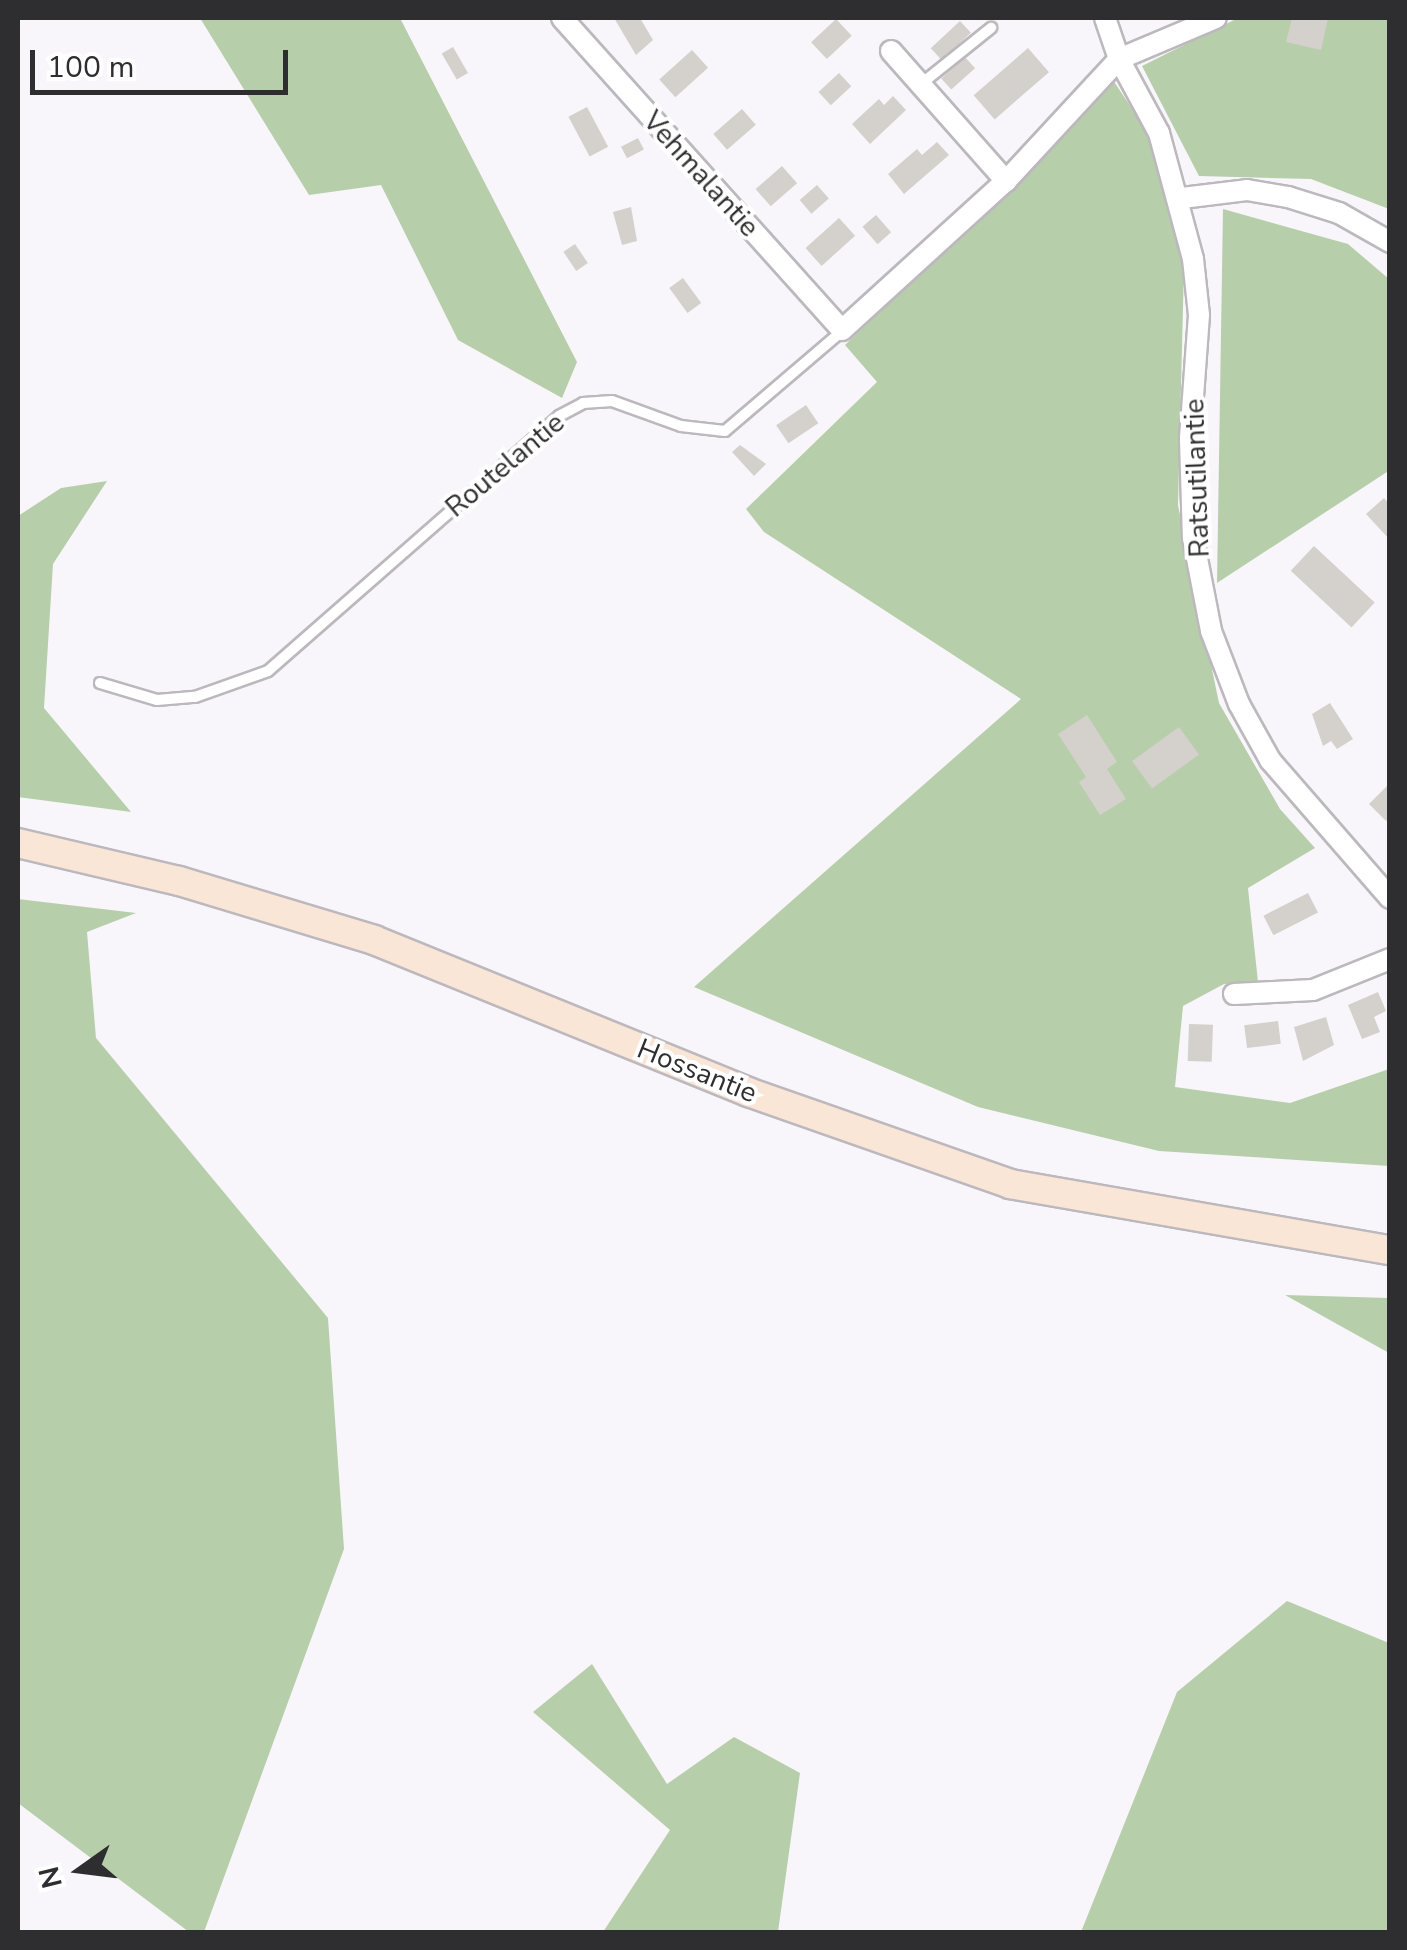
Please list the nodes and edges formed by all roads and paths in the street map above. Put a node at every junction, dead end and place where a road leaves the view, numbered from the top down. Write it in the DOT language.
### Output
graph roads {
  1 [pos="562,18"];
  2 [pos="1106,18"];
  3 [pos="1216,18"];
  4 [pos="991,28"];
  5 [pos="890,52"];
  6 [pos="1119,59"];
  7 [pos="920,84"];
  8 [pos="1006,180"];
  9 [pos="1182,198"];
  10 [pos="1390,242"];
  11 [pos="842,330"];
  12 [pos="100,683"];
  13 [pos="18,843"];
  14 [pos="1390,898"];
  15 [pos="1390,959"];
  16 [pos="1234,994"];
  17 [pos="1390,1250"];
  1 -- 11 [label="street, Vehmalantie"];
  2 -- 6 [label="street, Ratsutilantie"];
  3 -- 6 [label="street"];
  4 -- 7 [label="lane"];
  5 -- 7 [label="street"];
  6 -- 8 [label="street, Routelantie"];
  6 -- 9 [label="street, Ratsutilantie"];
  7 -- 8 [label="street"];
  8 -- 11 [label="street, Routelantie"];
  9 -- 10 [label="street"];
  9 -- 14 [label="street, Ratsutilantie"];
  11 -- 12 [label="lane, Routelantie"];
  13 -- 17 [label="main road, Hossantie"];
  15 -- 16 [label="street"];
}
